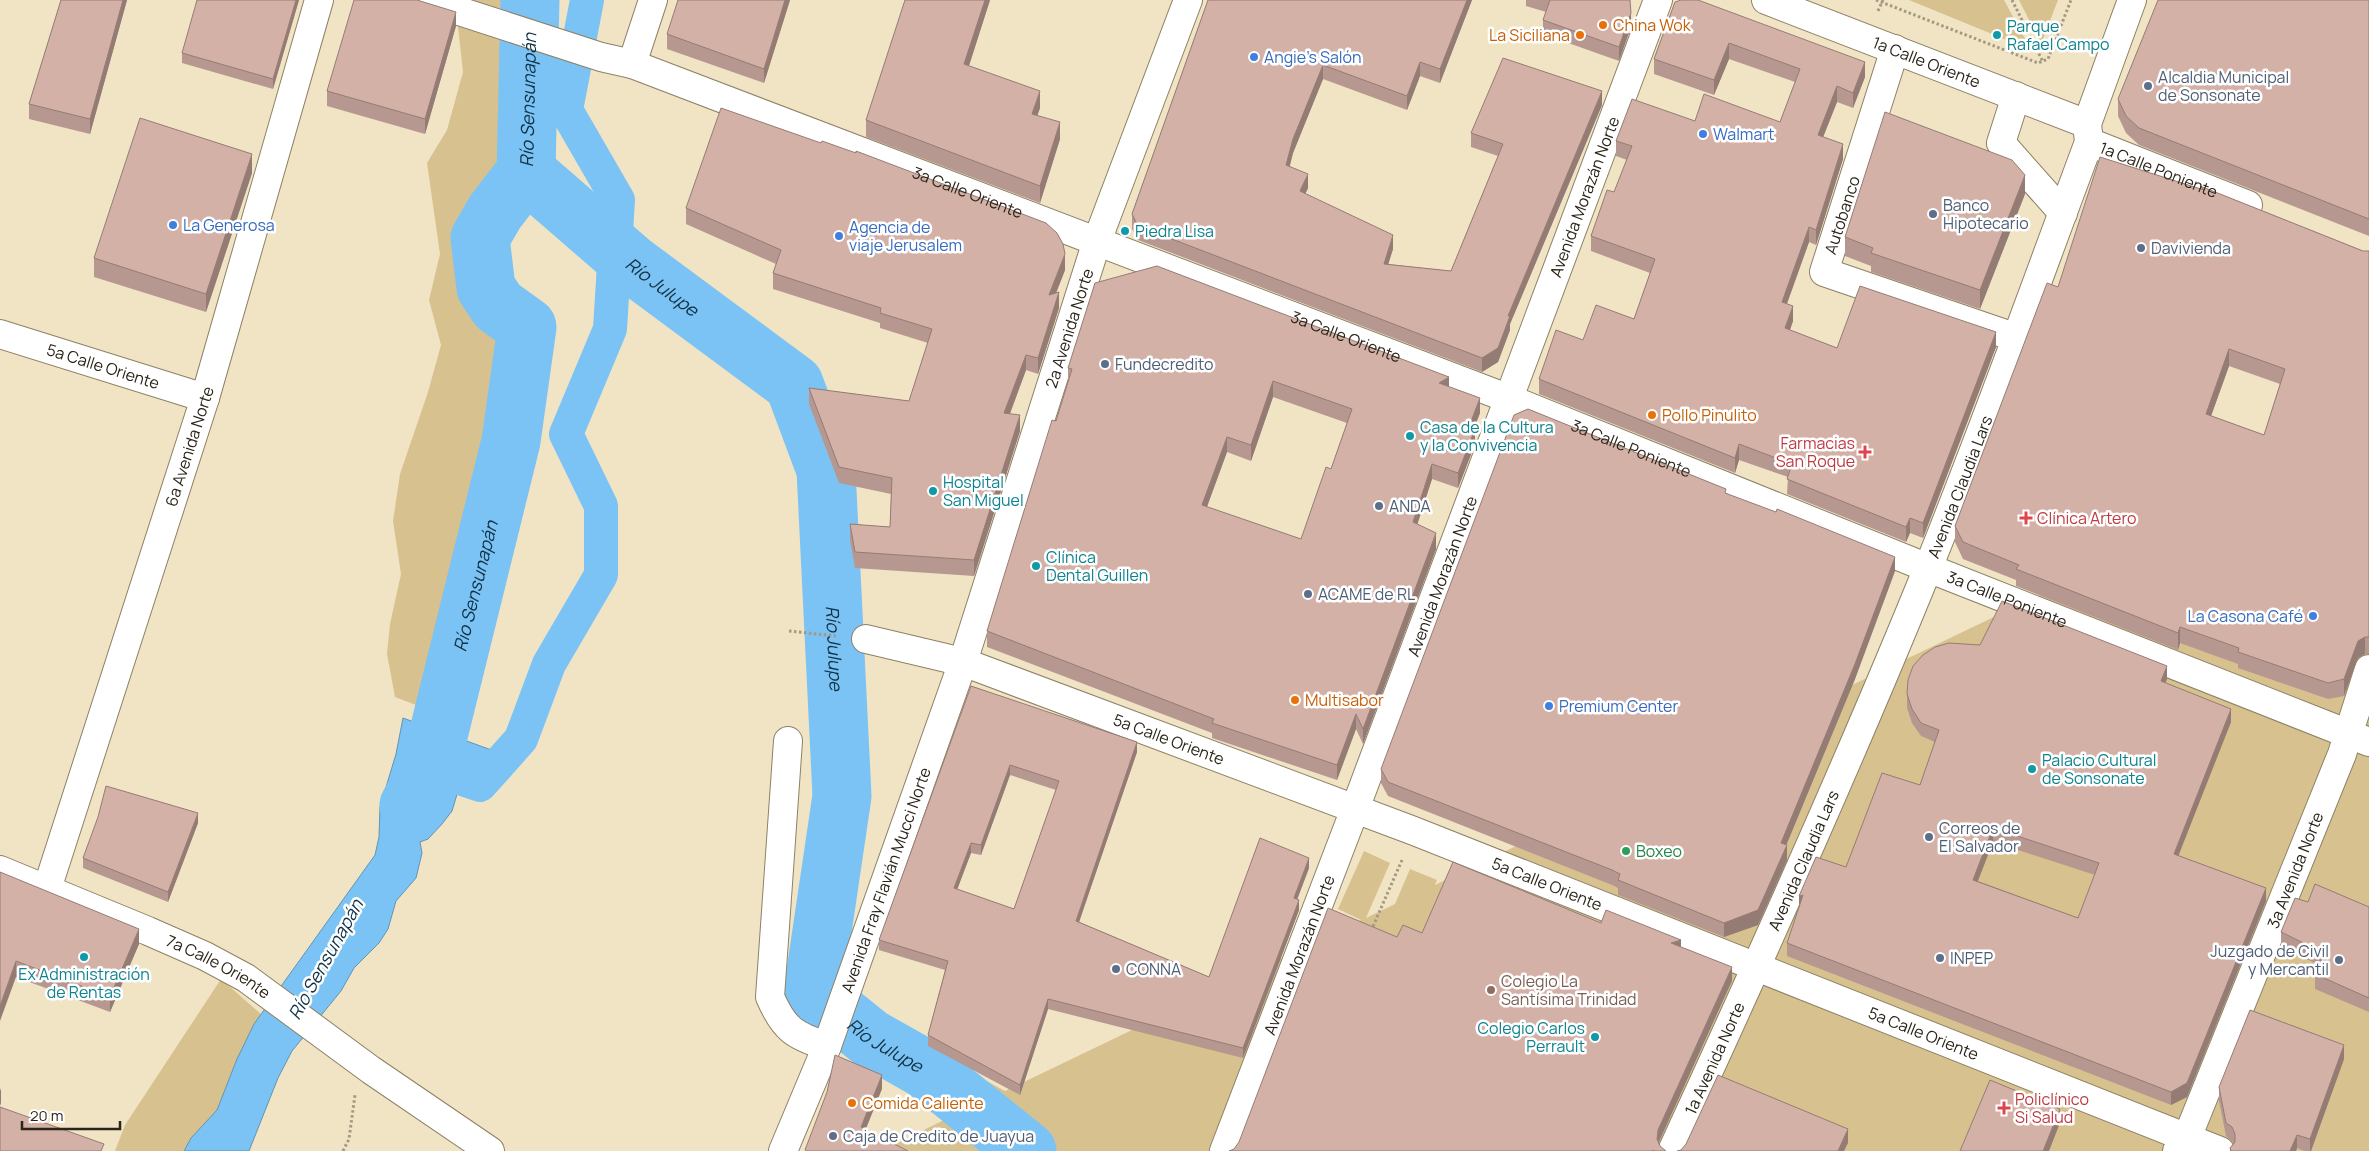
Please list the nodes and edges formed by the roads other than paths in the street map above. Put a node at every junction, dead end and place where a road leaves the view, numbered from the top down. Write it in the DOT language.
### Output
graph roads {
  1 [pos="319,0"];
  2 [pos="653,0"];
  3 [pos="1188,0"];
  4 [pos="1658,0"];
  5 [pos="1766,0"];
  6 [pos="2132,0"];
  7 [pos="427,1"];
  8 [pos="1895,49"];
  9 [pos="632,64"];
  10 [pos="2016,96"];
  11 [pos="2088,133"];
  12 [pos="2063,213"];
  13 [pos="2270,214"];
  14 [pos="1097,241"];
  15 [pos="0,334"];
  16 [pos="2017,338"];
  17 [pos="205,398"];
  18 [pos="1507,398"];
  19 [pos="1928,568"];
  20 [pos="866,639"];
  21 [pos="963,662"];
  22 [pos="2369,669"];
  23 [pos="2358,737"];
  24 [pos="788,741"];
  25 [pos="1355,809"];
  26 [pos="0,870"];
  27 [pos="47,889"];
  28 [pos="1757,966"];
  29 [pos="825,1051"];
  30 [pos="2181,1145"];
  31 [pos="490,1151"];
  32 [pos="783,1151"];
  33 [pos="1224,1151"];
  34 [pos="1672,1151"];
  35 [pos="2220,1151"];
  1 -- 17 [label="street, 6a Avenida Norte"];
  2 -- 9 [label="street"];
  3 -- 14 [label="street, 2a Avenida Norte"];
  4 -- 18 [label="street, Avenida Morazán Norte"];
  5 -- 8 [label="street, 1a Calle Oriente"];
  6 -- 11 [label="street, Avenida Claudia Lars"];
  7 -- 9 [label="street, 3a Calle Oriente"];
  8 -- 10 [label="street, 1a Calle Oriente"];
  8 -- 16 [label="street, Autobanco"];
  9 -- 14 [label="street, 3a Calle Oriente"];
  10 -- 11 [label="street, 1a Calle Oriente"];
  10 -- 12 [label="street"];
  11 -- 12 [label="street, Avenida Claudia Lars"];
  11 -- 13 [label="street, 1a Calle Poniente"];
  12 -- 16 [label="street, Avenida Claudia Lars"];
  14 -- 18 [label="street, 3a Calle Oriente"];
  14 -- 21 [label="street, 2a Avenida Norte"];
  15 -- 17 [label="street, 5a Calle Oriente"];
  16 -- 19 [label="street, Avenida Claudia Lars"];
  17 -- 27 [label="street, 6a Avenida Norte"];
  18 -- 19 [label="street, 3a Calle Poniente"];
  18 -- 25 [label="street, Avenida Morazán Norte"];
  19 -- 23 [label="street, 3a Calle Poniente"];
  19 -- 28 [label="street, Avenida Claudia Lars"];
  20 -- 21 [label="street, 5a Calle Oriente"];
  21 -- 25 [label="street, 5a Calle Oriente"];
  21 -- 29 [label="street, Avenida Fray Flavián Mucci Norte"];
  22 -- 23 [label="street, 3a Avenida Norte"];
  23 -- 30 [label="street, 3a Avenida Norte"];
  24 -- 29 [label="street"];
  25 -- 28 [label="street, 5a Calle Oriente"];
  25 -- 33 [label="street, Avenida Morazán Norte"];
  26 -- 27 [label="street, 7a Calle Oriente"];
  27 -- 31 [label="street, 7a Calle Oriente"];
  28 -- 30 [label="street, 5a Calle Oriente"];
  28 -- 34 [label="street, 1a Avenida Norte"];
  29 -- 32 [label="street, Avenida Fray Flavián Mucci Norte"];
  30 -- 35 [label="street, 5a Calle Oriente"];
}
